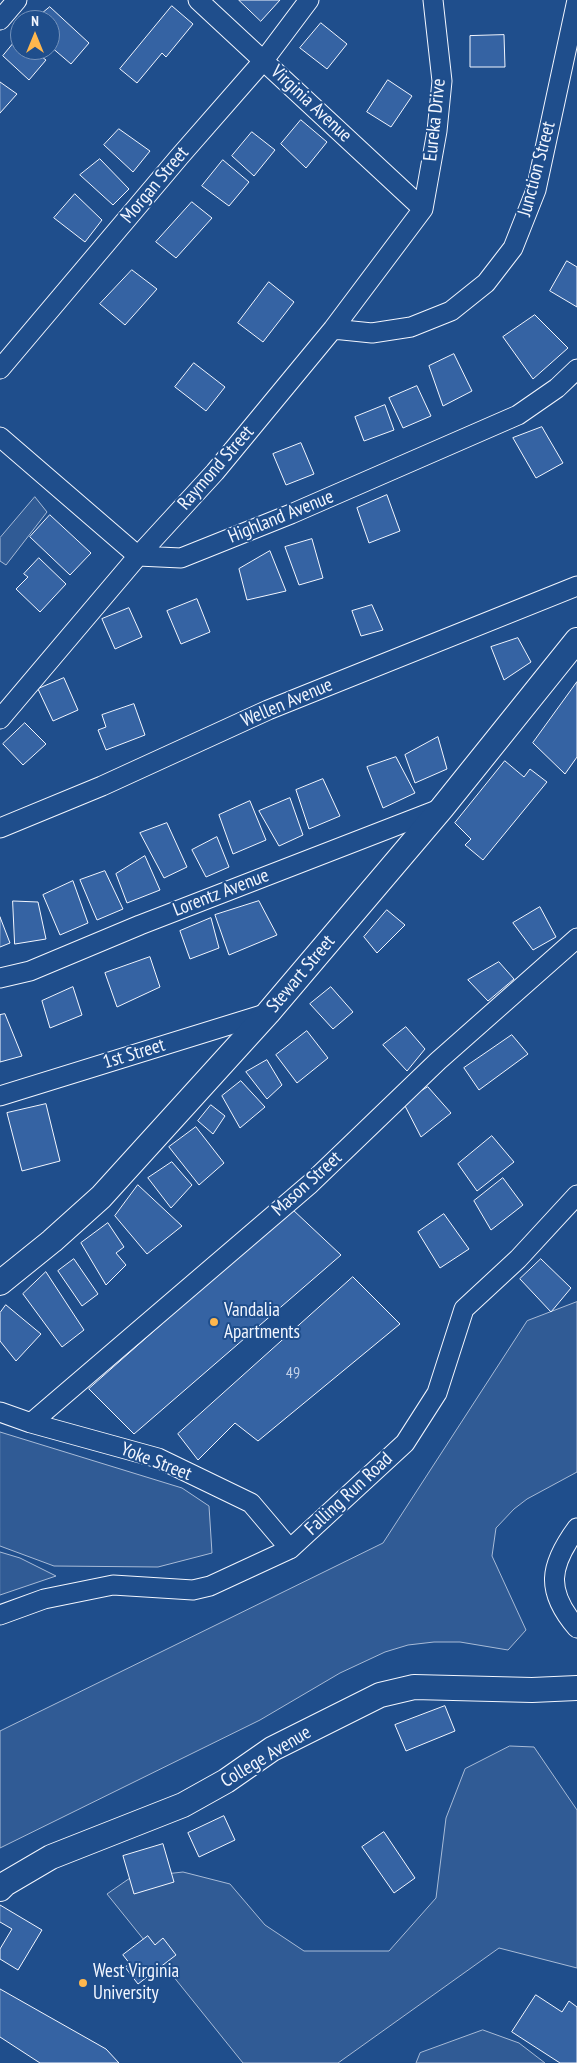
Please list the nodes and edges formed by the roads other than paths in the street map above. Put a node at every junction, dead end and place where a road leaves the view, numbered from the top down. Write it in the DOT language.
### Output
graph roads {
  1 [pos="17,0"];
  2 [pos="198,0"];
  3 [pos="309,0"];
  4 [pos="433,0"];
  5 [pos="577,0"];
  6 [pos="0,20"];
  7 [pos="264,60"];
  8 [pos="423,209"];
  9 [pos="333,329"];
  10 [pos="577,369"];
  11 [pos="0,370"];
  12 [pos="0,437"];
  13 [pos="138,556"];
  14 [pos="577,586"];
  15 [pos="577,640"];
  16 [pos="0,719"];
  17 [pos="442,808"];
  18 [pos="0,828"];
  19 [pos="577,938"];
  20 [pos="0,978"];
  21 [pos="268,1013"];
  22 [pos="0,1096"];
  23 [pos="577,1195"];
  24 [pos="0,1283"];
  25 [pos="0,1412"];
  26 [pos="31,1423"];
  27 [pos="577,1528"];
  28 [pos="290,1549"];
  29 [pos="0,1615"];
  30 [pos="577,1628"];
  31 [pos="577,1688"];
  32 [pos="0,1889"];
  1 -- 6 [label="street"];
  2 -- 7 [label="street, Virginia Avenue"];
  3 -- 7 [label="street, Morgan Street"];
  4 -- 8 [label="street, Eureka Drive"];
  5 -- 9 [label="street, Junction Street"];
  7 -- 8 [label="street, Virginia Avenue"];
  7 -- 11 [label="street, Morgan Street"];
  8 -- 9 [label="street, Raymond Street"];
  9 -- 13 [label="street, Raymond Street"];
  10 -- 13 [label="street, Highland Avenue"];
  12 -- 13 [label="street"];
  13 -- 16 [label="street, Raymond Street"];
  14 -- 18 [label="street, Wellen Avenue"];
  15 -- 17 [label="street, Stewart Street"];
  17 -- 20 [label="street, Lorentz Avenue"];
  17 -- 21 [label="street, Stewart Street"];
  19 -- 26 [label="street, Mason Street"];
  21 -- 22 [label="street, 1st Street"];
  21 -- 24 [label="street, Stewart Street"];
  23 -- 28 [label="street, Falling Run Road"];
  25 -- 26 [label="street, Yoke Street"];
  26 -- 28 [label="street, Yoke Street"];
  27 -- 30 [label="street"];
  28 -- 29 [label="street, Falling Run Road"];
  31 -- 32 [label="street, College Avenue"];
}
